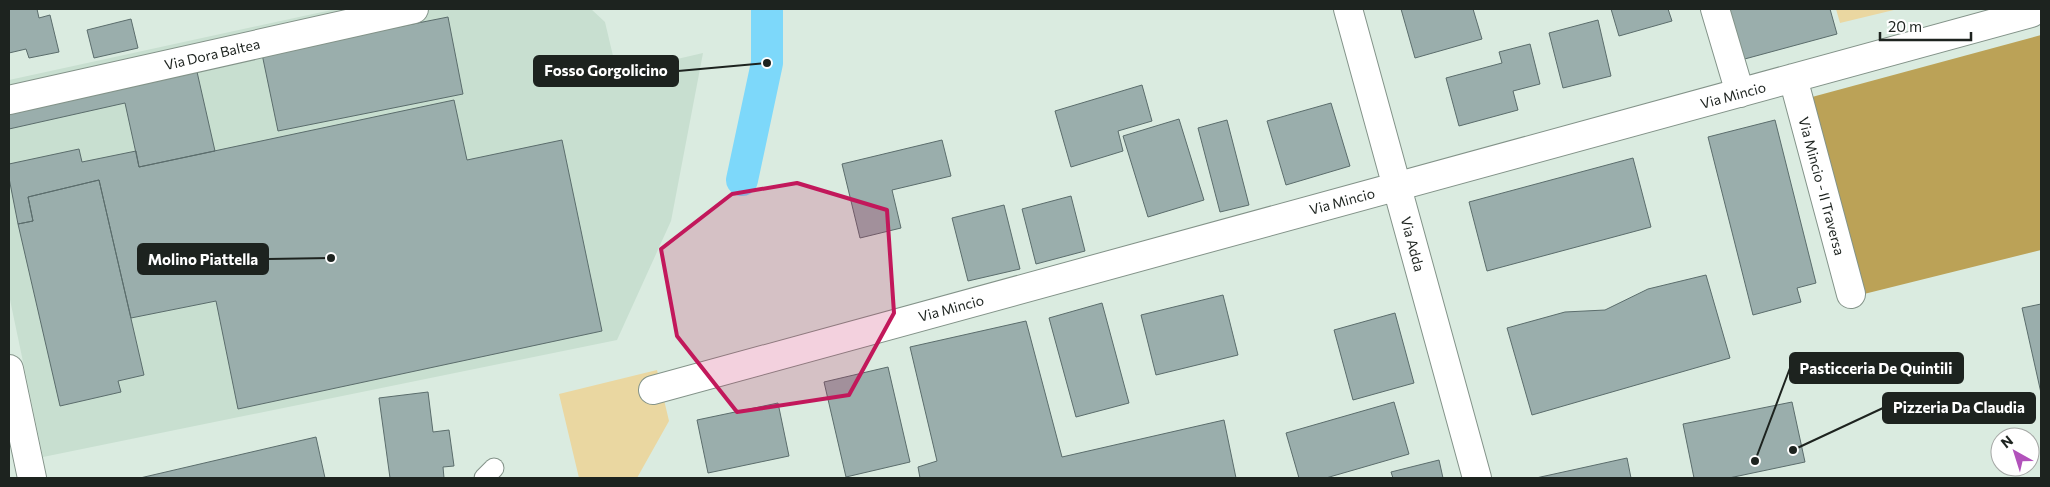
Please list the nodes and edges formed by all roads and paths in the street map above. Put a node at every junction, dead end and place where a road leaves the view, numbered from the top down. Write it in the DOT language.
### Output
graph roads {
  1 [pos="414,9"];
  2 [pos="1348,9"];
  3 [pos="1715,9"];
  4 [pos="2030,14"];
  5 [pos="1793,78"];
  6 [pos="1740,92"];
  7 [pos="9,100"];
  8 [pos="1397,186"];
  9 [pos="1851,294"];
  10 [pos="9,370"];
  11 [pos="654,390"];
  12 [pos="32,478"];
  13 [pos="1477,478"];
  1 -- 7 [label="street, Via Dora Baltea"];
  2 -- 8 [label="street, Via Adda"];
  3 -- 6 [label="street"];
  4 -- 5 [label="street, Via Mincio"];
  5 -- 6 [label="street, Via Mincio"];
  5 -- 9 [label="street, Via Mincio - II Traversa"];
  6 -- 8 [label="street, Via Mincio"];
  8 -- 11 [label="street, Via Mincio"];
  8 -- 13 [label="street, Via Adda"];
  10 -- 12 [label="street"];
}
